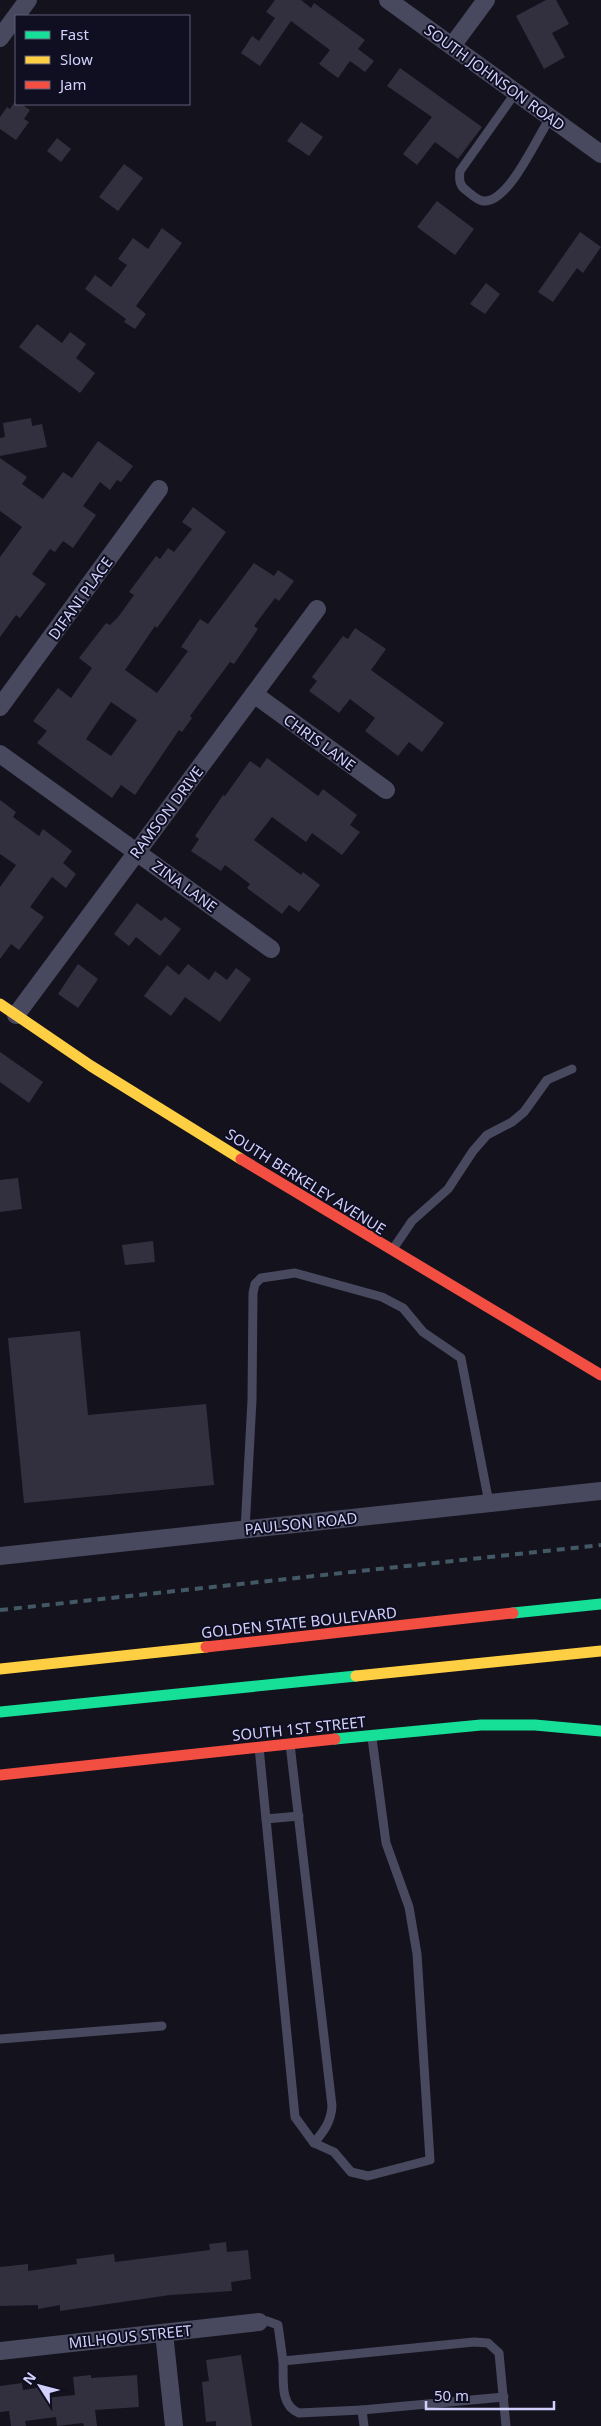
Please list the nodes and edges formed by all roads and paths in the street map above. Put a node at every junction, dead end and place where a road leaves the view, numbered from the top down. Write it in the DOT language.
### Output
graph roads {
  1 [pos="28,0"];
  2 [pos="388,0"];
  3 [pos="486,0"];
  4 [pos="17,15"];
  5 [pos="15,18"];
  6 [pos="0,38"];
  7 [pos="452,46"];
  8 [pos="516,92"];
  9 [pos="551,117"];
  10 [pos="601,154"];
  11 [pos="159,489"];
  12 [pos="317,609"];
  13 [pos="254,694"];
  14 [pos="0,707"];
  15 [pos="0,754"];
  16 [pos="386,790"];
  17 [pos="137,852"];
  18 [pos="272,948"];
  19 [pos="0,1004"];
  20 [pos="16,1015"];
  21 [pos="572,1069"];
  22 [pos="391,1251"];
  23 [pos="601,1375"];
  24 [pos="601,1491"];
  25 [pos="489,1503"];
  26 [pos="245,1530"];
  27 [pos="0,1556"];
  28 [pos="601,1604"];
  29 [pos="601,1650"];
  30 [pos="0,1669"];
  31 [pos="0,1712"];
  32 [pos="601,1731"];
  33 [pos="372,1736"];
  34 [pos="290,1744"];
  35 [pos="259,1746"];
  36 [pos="0,1775"];
  37 [pos="299,1816"];
  38 [pos="266,1820"];
  39 [pos="162,2026"];
  40 [pos="0,2039"];
  41 [pos="314,2143"];
  42 [pos="259,2322"];
  43 [pos="164,2333"];
  44 [pos="0,2351"];
  45 [pos="284,2361"];
  46 [pos="504,2397"];
  47 [pos="362,2410"];
  48 [pos="174,2426"];
  49 [pos="364,2426"];
  50 [pos="506,2426"];
  1 -- 4 [label="street"];
  2 -- 7 [label="street, SOUTH JOHNSON ROAD"];
  3 -- 7 [label="street"];
  5 -- 6 [label="street"];
  7 -- 8 [label="street, SOUTH JOHNSON ROAD"];
  8 -- 9 [label="street, SOUTH JOHNSON ROAD"];
  8 -- 9 [label="lane"];
  9 -- 10 [label="street, SOUTH JOHNSON ROAD"];
  11 -- 14 [label="street, DIFANI PLACE"];
  12 -- 13 [label="street, RAMSON DRIVE"];
  13 -- 16 [label="street, CHRIS LANE"];
  13 -- 17 [label="street, RAMSON DRIVE"];
  15 -- 17 [label="street, ZINA LANE"];
  17 -- 18 [label="street, ZINA LANE"];
  17 -- 20 [label="street, RAMSON DRIVE"];
  19 -- 20 [label="street, SOUTH BERKELEY AVENUE"];
  20 -- 22 [label="street, SOUTH BERKELEY AVENUE"];
  21 -- 22 [label="lane"];
  22 -- 23 [label="street, SOUTH BERKELEY AVENUE"];
  24 -- 25 [label="street, PAULSON ROAD"];
  25 -- 26 [label="street, PAULSON ROAD"];
  25 -- 26 [label="lane"];
  26 -- 27 [label="street, PAULSON ROAD"];
  28 -- 30 [label="street, GOLDEN STATE BOULEVARD"];
  29 -- 31 [label="street"];
  32 -- 33 [label="street, SOUTH 1ST STREET"];
  33 -- 34 [label="street, SOUTH 1ST STREET"];
  33 -- 41 [label="lane"];
  34 -- 35 [label="street, SOUTH 1ST STREET"];
  34 -- 37 [label="lane"];
  35 -- 36 [label="street, SOUTH 1ST STREET"];
  35 -- 38 [label="lane"];
  37 -- 38 [label="lane"];
  37 -- 41 [label="lane"];
  38 -- 41 [label="lane"];
  39 -- 40 [label="lane"];
  42 -- 43 [label="street, MILHOUS STREET"];
  42 -- 45 [label="lane"];
  43 -- 44 [label="street, MILHOUS STREET"];
  43 -- 48 [label="street"];
  45 -- 46 [label="lane"];
  45 -- 47 [label="lane"];
  46 -- 47 [label="lane"];
  46 -- 50 [label="lane"];
  47 -- 49 [label="lane"];
}
